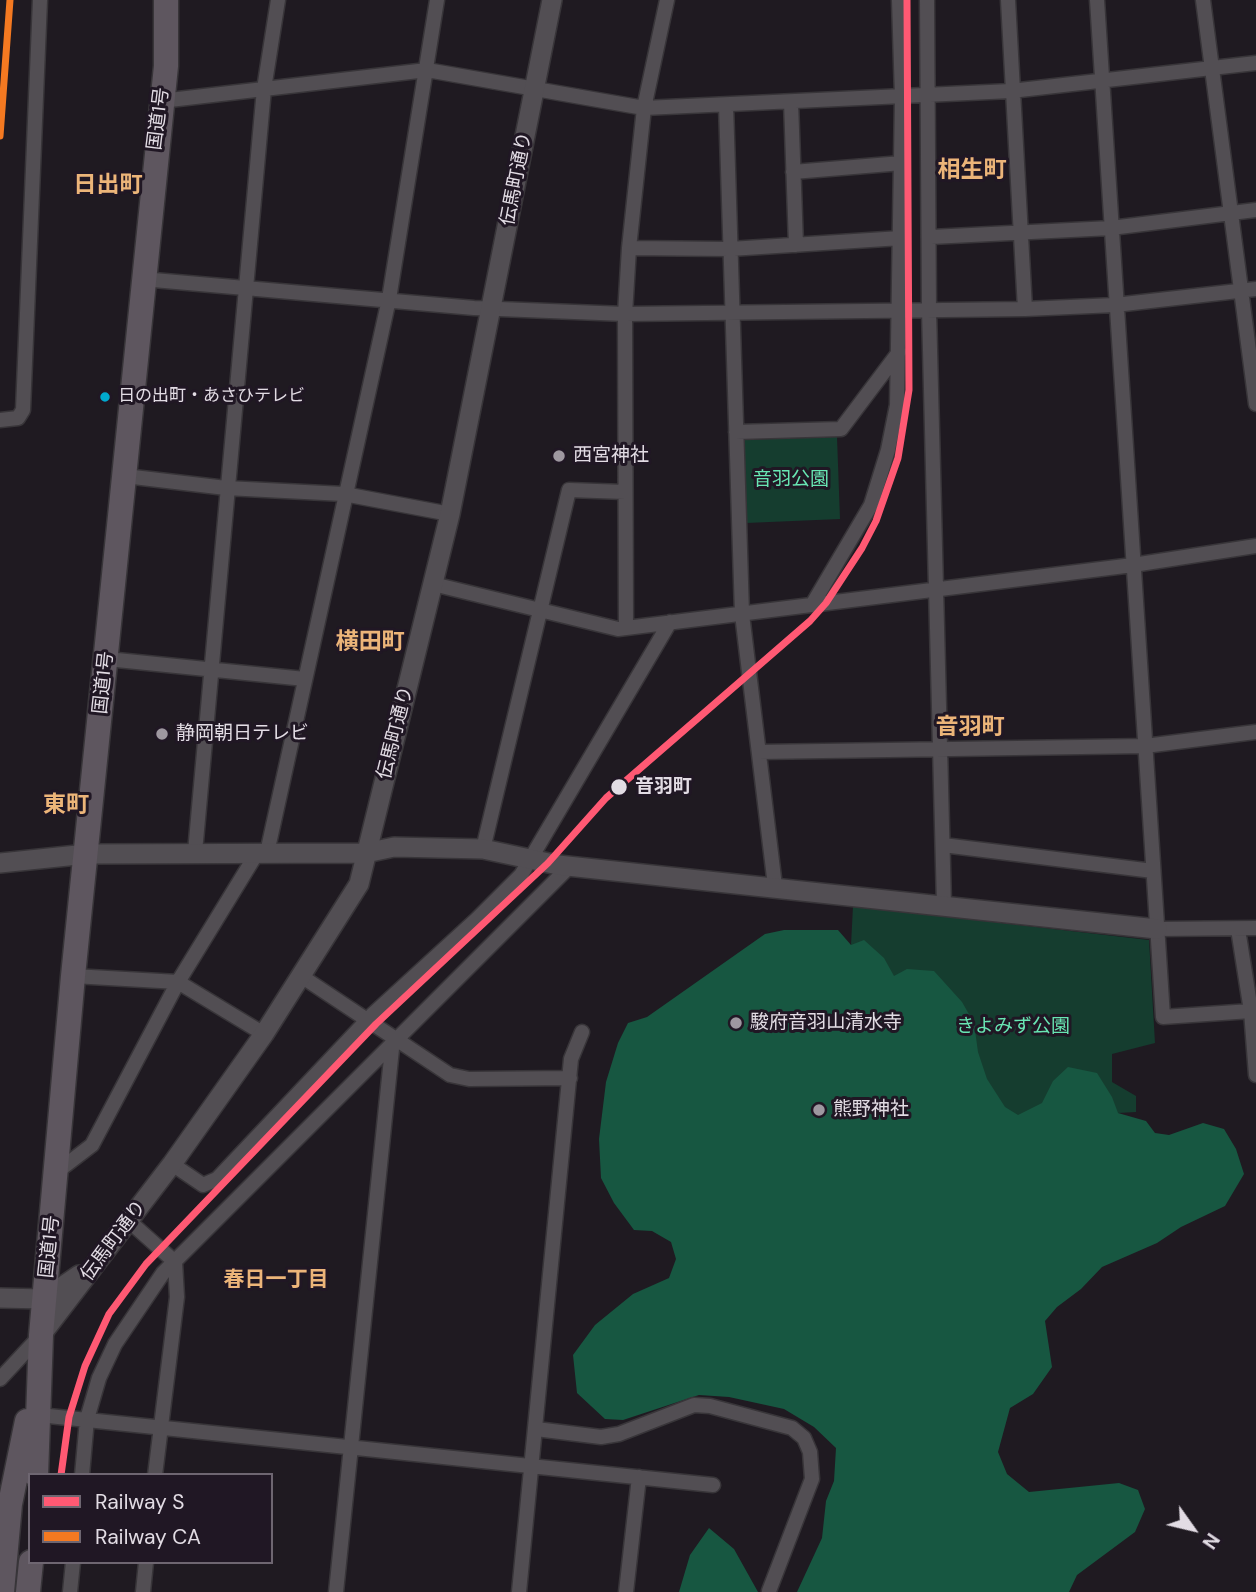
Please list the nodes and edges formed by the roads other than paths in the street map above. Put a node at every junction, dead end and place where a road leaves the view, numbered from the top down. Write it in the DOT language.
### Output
graph roads {
  1 [pos="40,0"];
  2 [pos="166,0"];
  3 [pos="278,0"];
  4 [pos="437,0"];
  5 [pos="552,0"];
  6 [pos="667,0"];
  7 [pos="899,0"];
  8 [pos="927,0"];
  9 [pos="1007,0"];
  10 [pos="1097,0"];
  11 [pos="1203,0"];
  12 [pos="1256,63"];
  13 [pos="1212,69"];
  14 [pos="427,70"];
  15 [pos="1103,83"];
  16 [pos="264,89"];
  17 [pos="534,89"];
  18 [pos="1012,91"];
  19 [pos="930,95"];
  20 [pos="902,97"];
  21 [pos="161,100"];
  22 [pos="791,102"];
  23 [pos="726,104"];
  24 [pos="644,108"];
  25 [pos="902,163"];
  26 [pos="793,173"];
  27 [pos="1256,210"];
  28 [pos="1231,213"];
  29 [pos="1111,228"];
  30 [pos="1020,234"];
  31 [pos="931,237"];
  32 [pos="901,238"];
  33 [pos="796,245"];
  34 [pos="629,248"];
  35 [pos="730,249"];
  36 [pos="142,279"];
  37 [pos="246,287"];
  38 [pos="1248,290"];
  39 [pos="388,299"];
  40 [pos="1115,304"];
  41 [pos="491,309"];
  42 [pos="1025,309"];
  43 [pos="929,310"];
  44 [pos="900,311"];
  45 [pos="732,313"];
  46 [pos="625,314"];
  47 [pos="900,351"];
  48 [pos="1256,404"];
  49 [pos="0,419"];
  50 [pos="736,432"];
  51 [pos="125,476"];
  52 [pos="226,488"];
  53 [pos="625,492"];
  54 [pos="344,494"];
  55 [pos="450,513"];
  56 [pos="1256,546"];
  57 [pos="1133,565"];
  58 [pos="433,584"];
  59 [pos="936,589"];
  60 [pos="812,605"];
  61 [pos="540,610"];
  62 [pos="742,614"];
  63 [pos="670,622"];
  64 [pos="626,628"];
  65 [pos="107,659"];
  66 [pos="212,668"];
  67 [pos="306,679"];
  68 [pos="1256,732"];
  69 [pos="1145,746"];
  70 [pos="940,748"];
  71 [pos="759,752"];
  72 [pos="943,845"];
  73 [pos="483,849"];
  74 [pos="195,852"];
  75 [pos="262,853"];
  76 [pos="366,853"];
  77 [pos="88,854"];
  78 [pos="530,859"];
  79 [pos="0,863"];
  80 [pos="570,866"];
  81 [pos="1153,871"];
  82 [pos="775,886"];
  83 [pos="944,905"];
  84 [pos="1256,928"];
  85 [pos="1157,929"];
  86 [pos="1238,929"];
  87 [pos="74,976"];
  88 [pos="301,976"];
  89 [pos="178,982"];
  90 [pos="1251,1011"];
  91 [pos="369,1018"];
  92 [pos="582,1032"];
  93 [pos="264,1034"];
  94 [pos="393,1039"];
  95 [pos="1256,1075"];
  96 [pos="570,1079"];
  97 [pos="172,1164"];
  98 [pos="58,1171"];
  99 [pos="124,1228"];
  100 [pos="175,1262"];
  101 [pos="0,1298"];
  102 [pos="44,1299"];
  103 [pos="41,1335"];
  104 [pos="38,1366"];
  105 [pos="0,1380"];
  106 [pos="39,1415"];
  107 [pos="87,1419"];
  108 [pos="160,1426"];
  109 [pos="536,1429"];
  110 [pos="352,1445"];
  111 [pos="533,1465"];
  112 [pos="36,1473"];
  113 [pos="82,1473"];
  114 [pos="155,1473"];
  115 [pos="639,1477"];
  116 [pos="713,1485"];
  117 [pos="31,1564"];
  118 [pos="73,1564"];
  119 [pos="146,1564"];
  120 [pos="769,1591"];
  121 [pos="2,1592"];
  122 [pos="28,1592"];
  123 [pos="70,1592"];
  124 [pos="143,1592"];
  125 [pos="336,1592"];
  126 [pos="519,1592"];
  127 [pos="626,1592"];
  1 -- 49 [label="street"];
  2 -- 21 [label="highway, 国道1号"];
  3 -- 16 [label="street"];
  4 -- 14 [label="street"];
  5 -- 17 [label="street, 伝馬町通り"];
  6 -- 24 [label="street"];
  7 -- 20 [label="street"];
  8 -- 19 [label="street"];
  9 -- 18 [label="street"];
  10 -- 15 [label="street"];
  11 -- 13 [label="street"];
  12 -- 13 [label="street"];
  13 -- 15 [label="street"];
  13 -- 28 [label="street"];
  14 -- 16 [label="street"];
  14 -- 17 [label="street"];
  14 -- 39 [label="street"];
  15 -- 18 [label="street"];
  15 -- 29 [label="street"];
  16 -- 21 [label="street"];
  16 -- 37 [label="street"];
  17 -- 24 [label="street"];
  17 -- 41 [label="street, 伝馬町通り"];
  18 -- 19 [label="street"];
  18 -- 30 [label="street"];
  19 -- 20 [label="street"];
  19 -- 31 [label="street"];
  20 -- 22 [label="street"];
  20 -- 25 [label="street"];
  21 -- 36 [label="highway, 国道1号"];
  22 -- 23 [label="street"];
  22 -- 26 [label="street"];
  23 -- 24 [label="street"];
  23 -- 35 [label="street"];
  24 -- 34 [label="street"];
  25 -- 26 [label="street"];
  25 -- 32 [label="street"];
  26 -- 33 [label="street"];
  27 -- 28 [label="street"];
  28 -- 29 [label="street"];
  28 -- 38 [label="street"];
  29 -- 30 [label="street"];
  29 -- 40 [label="street"];
  30 -- 31 [label="street"];
  30 -- 42 [label="street"];
  31 -- 43 [label="street"];
  32 -- 33 [label="street"];
  32 -- 44 [label="street"];
  33 -- 35 [label="street"];
  34 -- 35 [label="street"];
  34 -- 46 [label="street"];
  35 -- 45 [label="street"];
  36 -- 37 [label="street"];
  36 -- 51 [label="highway, 国道1号"];
  37 -- 39 [label="street"];
  37 -- 52 [label="street"];
  38 -- 40 [label="street"];
  38 -- 48 [label="street"];
  39 -- 41 [label="street"];
  39 -- 54 [label="street"];
  40 -- 42 [label="street"];
  40 -- 57 [label="street"];
  41 -- 46 [label="street"];
  41 -- 55 [label="street, 伝馬町通り"];
  42 -- 43 [label="street"];
  43 -- 44 [label="street"];
  43 -- 59 [label="street"];
  44 -- 45 [label="street"];
  44 -- 47 [label="street"];
  45 -- 46 [label="street"];
  45 -- 50 [label="street"];
  46 -- 53 [label="street"];
  47 -- 50 [label="street"];
  47 -- 60 [label="street"];
  50 -- 62 [label="street"];
  51 -- 52 [label="street"];
  51 -- 65 [label="highway, 国道1号"];
  52 -- 54 [label="street"];
  52 -- 66 [label="street"];
  53 -- 61 [label="street"];
  53 -- 64 [label="street"];
  54 -- 55 [label="street"];
  54 -- 67 [label="street"];
  55 -- 58 [label="street, 伝馬町通り"];
  56 -- 57 [label="street"];
  57 -- 59 [label="street"];
  57 -- 69 [label="street"];
  58 -- 61 [label="street"];
  58 -- 76 [label="street, 伝馬町通り"];
  59 -- 60 [label="street"];
  59 -- 70 [label="street"];
  60 -- 62 [label="street"];
  61 -- 64 [label="street"];
  61 -- 73 [label="street"];
  62 -- 63 [label="street"];
  62 -- 71 [label="street"];
  63 -- 64 [label="street"];
  63 -- 78 [label="street"];
  65 -- 66 [label="street"];
  65 -- 77 [label="highway, 国道1号"];
  66 -- 67 [label="street"];
  66 -- 74 [label="street"];
  67 -- 75 [label="street"];
  68 -- 69 [label="street"];
  69 -- 70 [label="street"];
  69 -- 81 [label="street"];
  70 -- 71 [label="street"];
  70 -- 72 [label="street"];
  71 -- 82 [label="street"];
  72 -- 81 [label="street"];
  72 -- 83 [label="street"];
  73 -- 76 [label="street"];
  73 -- 78 [label="street"];
  74 -- 75 [label="street"];
  74 -- 77 [label="street"];
  75 -- 76 [label="street"];
  75 -- 89 [label="street"];
  76 -- 88 [label="street, 伝馬町通り"];
  77 -- 79 [label="street"];
  77 -- 87 [label="highway, 国道1号"];
  78 -- 80 [label="street"];
  78 -- 91 [label="street"];
  80 -- 82 [label="street"];
  80 -- 94 [label="street"];
  81 -- 85 [label="street"];
  82 -- 83 [label="street"];
  83 -- 85 [label="street"];
  84 -- 86 [label="street"];
  85 -- 86 [label="street"];
  85 -- 90 [label="street"];
  86 -- 90 [label="street"];
  87 -- 89 [label="street"];
  87 -- 98 [label="highway, 国道1号"];
  88 -- 91 [label="street"];
  88 -- 93 [label="street, 伝馬町通り"];
  89 -- 93 [label="street"];
  89 -- 98 [label="street"];
  90 -- 95 [label="street"];
  91 -- 94 [label="street"];
  91 -- 97 [label="street"];
  92 -- 96 [label="street"];
  93 -- 97 [label="street, 伝馬町通り"];
  94 -- 96 [label="street"];
  94 -- 100 [label="street"];
  94 -- 110 [label="street"];
  96 -- 109 [label="street"];
  97 -- 99 [label="street, 伝馬町通り"];
  98 -- 102 [label="highway, 国道1号"];
  99 -- 100 [label="street"];
  99 -- 102 [label="street"];
  99 -- 103 [label="street, 伝馬町通り"];
  100 -- 107 [label="street"];
  100 -- 108 [label="street"];
  101 -- 102 [label="street"];
  102 -- 103 [label="highway, 国道1号"];
  103 -- 104 [label="highway, 国道1号"];
  103 -- 105 [label="street"];
  104 -- 106 [label="highway, 国道1号"];
  104 -- 121 [label="highway, 国道1号"];
  106 -- 107 [label="street"];
  106 -- 112 [label="highway, 国道1号"];
  107 -- 108 [label="street"];
  107 -- 113 [label="street"];
  108 -- 110 [label="street"];
  108 -- 114 [label="street"];
  109 -- 111 [label="street"];
  109 -- 120 [label="street"];
  110 -- 111 [label="street"];
  110 -- 125 [label="street"];
  111 -- 115 [label="street"];
  111 -- 126 [label="street"];
  115 -- 116 [label="street"];
  115 -- 127 [label="street"];
  117 -- 122 [label="highway"];
  118 -- 123 [label="street"];
  119 -- 124 [label="street"];
}
